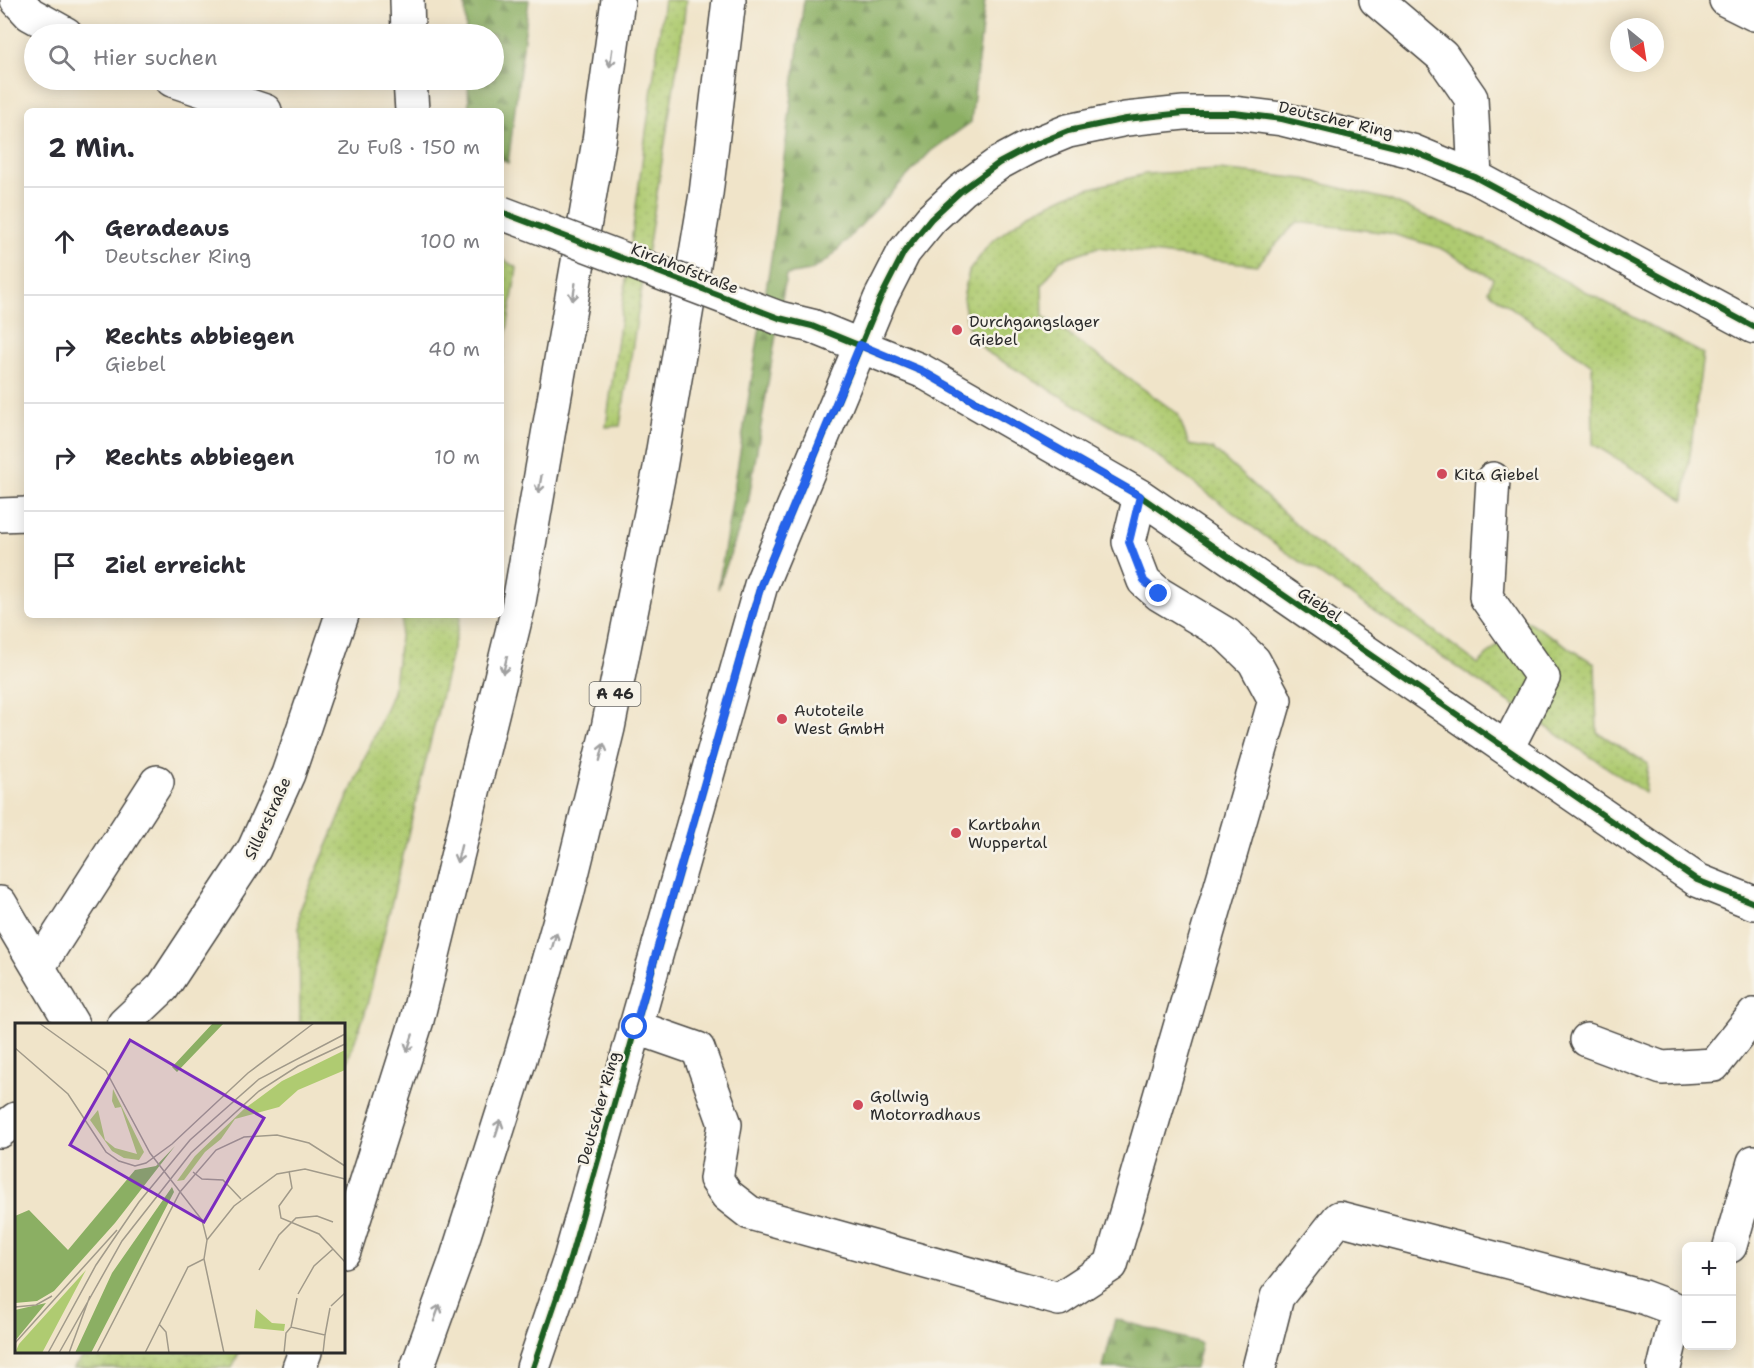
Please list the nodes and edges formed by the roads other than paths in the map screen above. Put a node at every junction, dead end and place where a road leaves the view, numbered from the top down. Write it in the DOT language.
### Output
graph roads {
  1 [pos="17,0"];
  2 [pos="407,0"];
  3 [pos="618,0"];
  4 [pos="729,0"];
  5 [pos="1376,0"];
  6 [pos="1726,0"];
  7 [pos="1754,14"];
  8 [pos="48,24"];
  9 [pos="408,24"];
  10 [pos="202,90"];
  11 [pos="411,90"];
  12 [pos="257,108"];
  13 [pos="412,108"];
  14 [pos="1475,177"];
  15 [pos="504,214"];
  16 [pos="1754,327"];
  17 [pos="860,345"];
  18 [pos="1493,479"];
  19 [pos="1140,496"];
  20 [pos="24,514"];
  21 [pos="0,515"];
  22 [pos="341,618"];
  23 [pos="1507,748"];
  24 [pos="157,782"];
  25 [pos="0,903"];
  26 [pos="1754,903"];
  27 [pos="39,966"];
  28 [pos="1754,1014"];
  29 [pos="71,1023"];
  30 [pos="125,1023"];
  31 [pos="635,1027"];
  32 [pos="1587,1040"];
  33 [pos="15,1120"];
  34 [pos="0,1131"];
  35 [pos="1754,1162"];
  36 [pos="1731,1242"];
  37 [pos="345,1248"];
  38 [pos="1682,1312"];
  39 [pos="305,1353"];
  40 [pos="299,1368"];
  41 [pos="417,1368"];
  42 [pos="533,1368"];
  43 [pos="1259,1368"];
  44 [pos="1664,1368"];
  1 -- 8 [label="main road"];
  2 -- 9 [label="main road"];
  3 -- 37 [label="main road, one-way"];
  41 -- 4 [label="main road, A 46, one-way"];
  5 -- 14 [label="main road"];
  6 -- 7 [label="main road"];
  10 -- 12 [label="main road"];
  11 -- 13 [label="main road"];
  14 -- 16 [label="main road, Deutscher Ring"];
  14 -- 17 [label="main road, Deutscher Ring"];
  15 -- 17 [label="main road, Kirchhofstraße, bridge"];
  17 -- 19 [label="main road, Giebel"];
  17 -- 31 [label="main road, Deutscher Ring"];
  18 -- 23 [label="main road"];
  19 -- 23 [label="main road, Giebel"];
  19 -- 31 [label="main road"];
  20 -- 21 [label="main road"];
  22 -- 30 [label="main road, Sillerstraße"];
  23 -- 26 [label="main road, Giebel"];
  24 -- 27 [label="main road"];
  25 -- 27 [label="main road"];
  27 -- 29 [label="main road"];
  28 -- 32 [label="main road"];
  31 -- 42 [label="main road, Deutscher Ring"];
  33 -- 34 [label="main road"];
  35 -- 36 [label="main road"];
  38 -- 43 [label="main road"];
  38 -- 44 [label="main road"];
  39 -- 40 [label="main road"];
}
